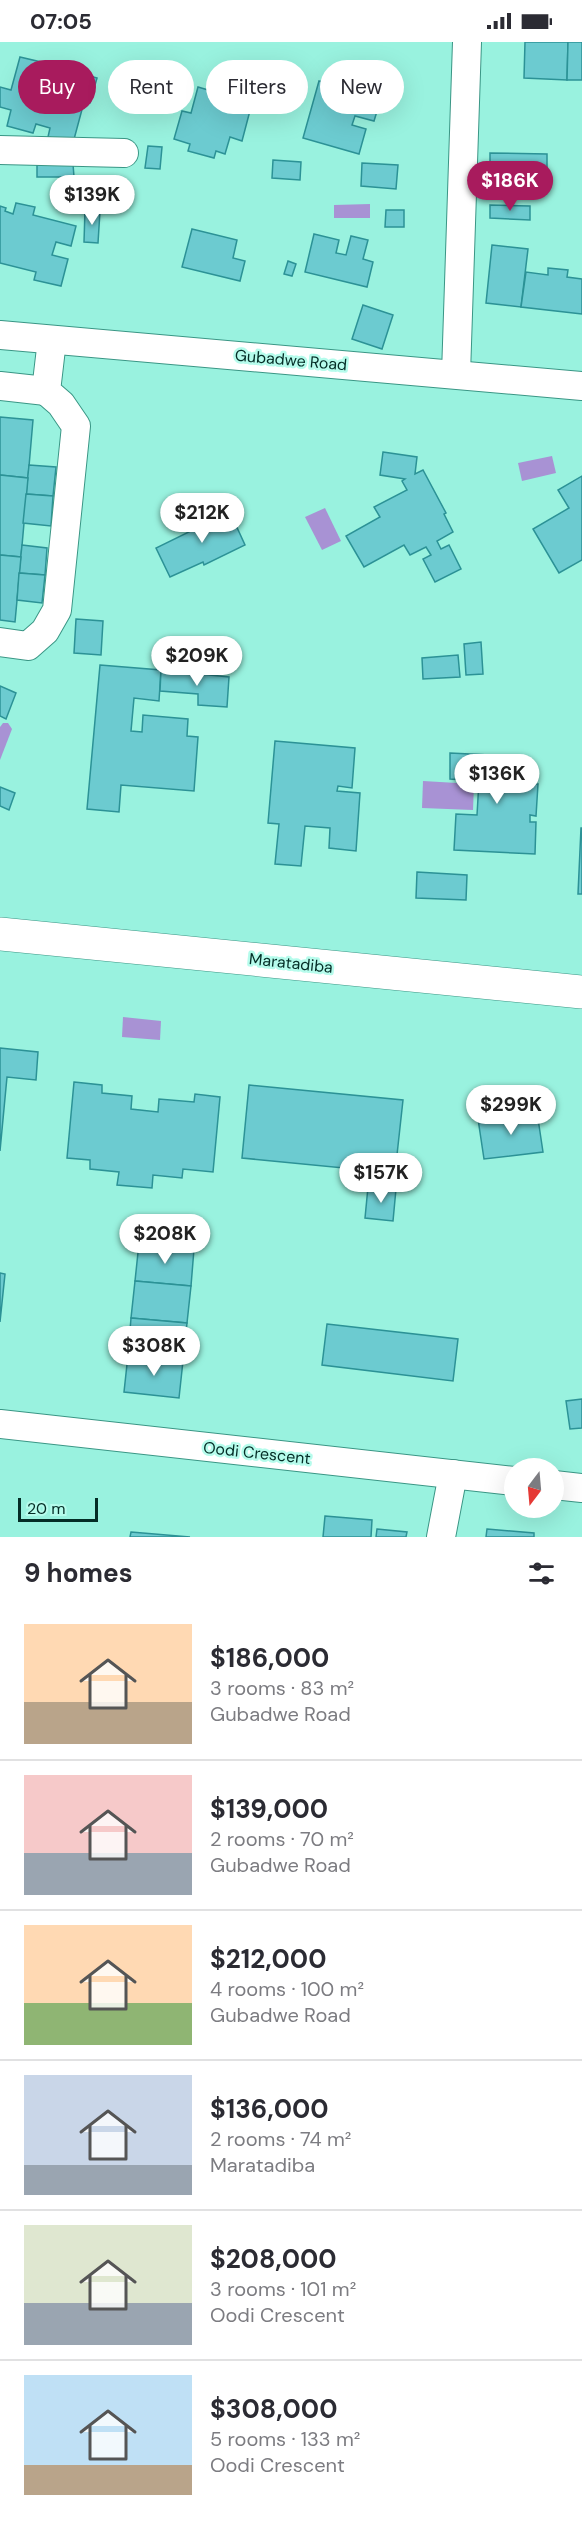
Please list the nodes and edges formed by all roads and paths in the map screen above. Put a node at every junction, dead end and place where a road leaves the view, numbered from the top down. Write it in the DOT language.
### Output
graph roads {
  1 [pos="467,42"];
  2 [pos="0,150"];
  3 [pos="124,153"];
  4 [pos="0,335"];
  5 [pos="52,340"];
  6 [pos="456,374"];
  7 [pos="0,386"];
  8 [pos="582,386"];
  9 [pos="46,391"];
  10 [pos="0,642"];
  11 [pos="0,934"];
  12 [pos="582,992"];
  13 [pos="0,1424"];
  14 [pos="453,1474"];
  15 [pos="504,1480"];
  16 [pos="564,1486"];
  17 [pos="582,1488"];
  18 [pos="441,1537"];
  1 -- 6 [label="street"];
  2 -- 3 [label="street"];
  4 -- 5 [label="street, Gubadwe Road"];
  5 -- 6 [label="street, Gubadwe Road"];
  5 -- 9 [label="street"];
  6 -- 8 [label="street, Gubadwe Road"];
  7 -- 9 [label="street"];
  9 -- 10 [label="street"];
  11 -- 12 [label="street, Maratadiba"];
  13 -- 14 [label="street, Oodi Crescent"];
  14 -- 15 [label="street, Oodi Crescent"];
  14 -- 18 [label="street"];
  16 -- 17 [label="street"];
}
